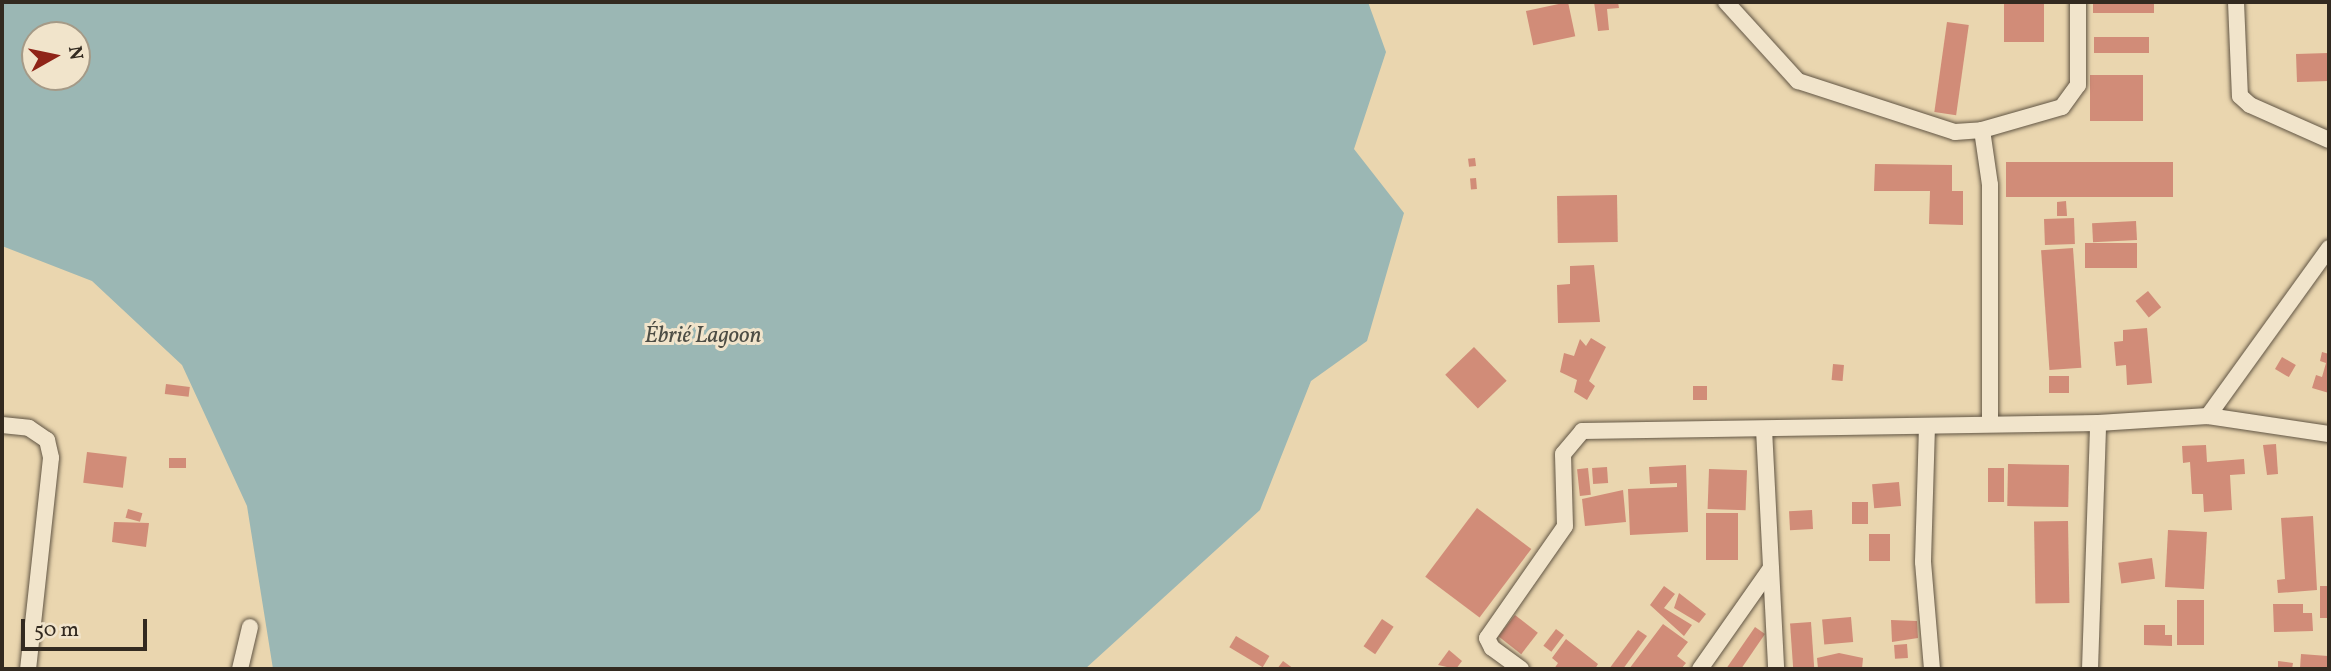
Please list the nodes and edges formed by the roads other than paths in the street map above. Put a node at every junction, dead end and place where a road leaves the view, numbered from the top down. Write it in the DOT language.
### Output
graph roads {
  1 [pos="1726,2"];
  2 [pos="2078,2"];
  3 [pos="2236,2"];
  4 [pos="1982,130"];
  5 [pos="2329,140"];
  6 [pos="2329,248"];
  7 [pos="2208,416"];
  8 [pos="2098,424"];
  9 [pos="2,425"];
  10 [pos="1990,425"];
  11 [pos="1927,426"];
  12 [pos="1764,429"];
  13 [pos="2329,434"];
  14 [pos="1771,568"];
  15 [pos="250,627"];
  16 [pos="28,669"];
  17 [pos="240,669"];
  18 [pos="1521,669"];
  19 [pos="1700,669"];
  20 [pos="1776,669"];
  21 [pos="1932,669"];
  22 [pos="2090,669"];
  1 -- 4 [label="street"];
  2 -- 4 [label="street"];
  3 -- 5 [label="street"];
  4 -- 10 [label="street"];
  6 -- 7 [label="street"];
  7 -- 8 [label="street"];
  7 -- 13 [label="street"];
  8 -- 10 [label="street"];
  8 -- 22 [label="street"];
  9 -- 16 [label="street"];
  10 -- 11 [label="street"];
  11 -- 12 [label="street"];
  11 -- 21 [label="street"];
  12 -- 14 [label="street"];
  12 -- 18 [label="street"];
  14 -- 19 [label="street"];
  14 -- 20 [label="street"];
  15 -- 17 [label="street"];
}
